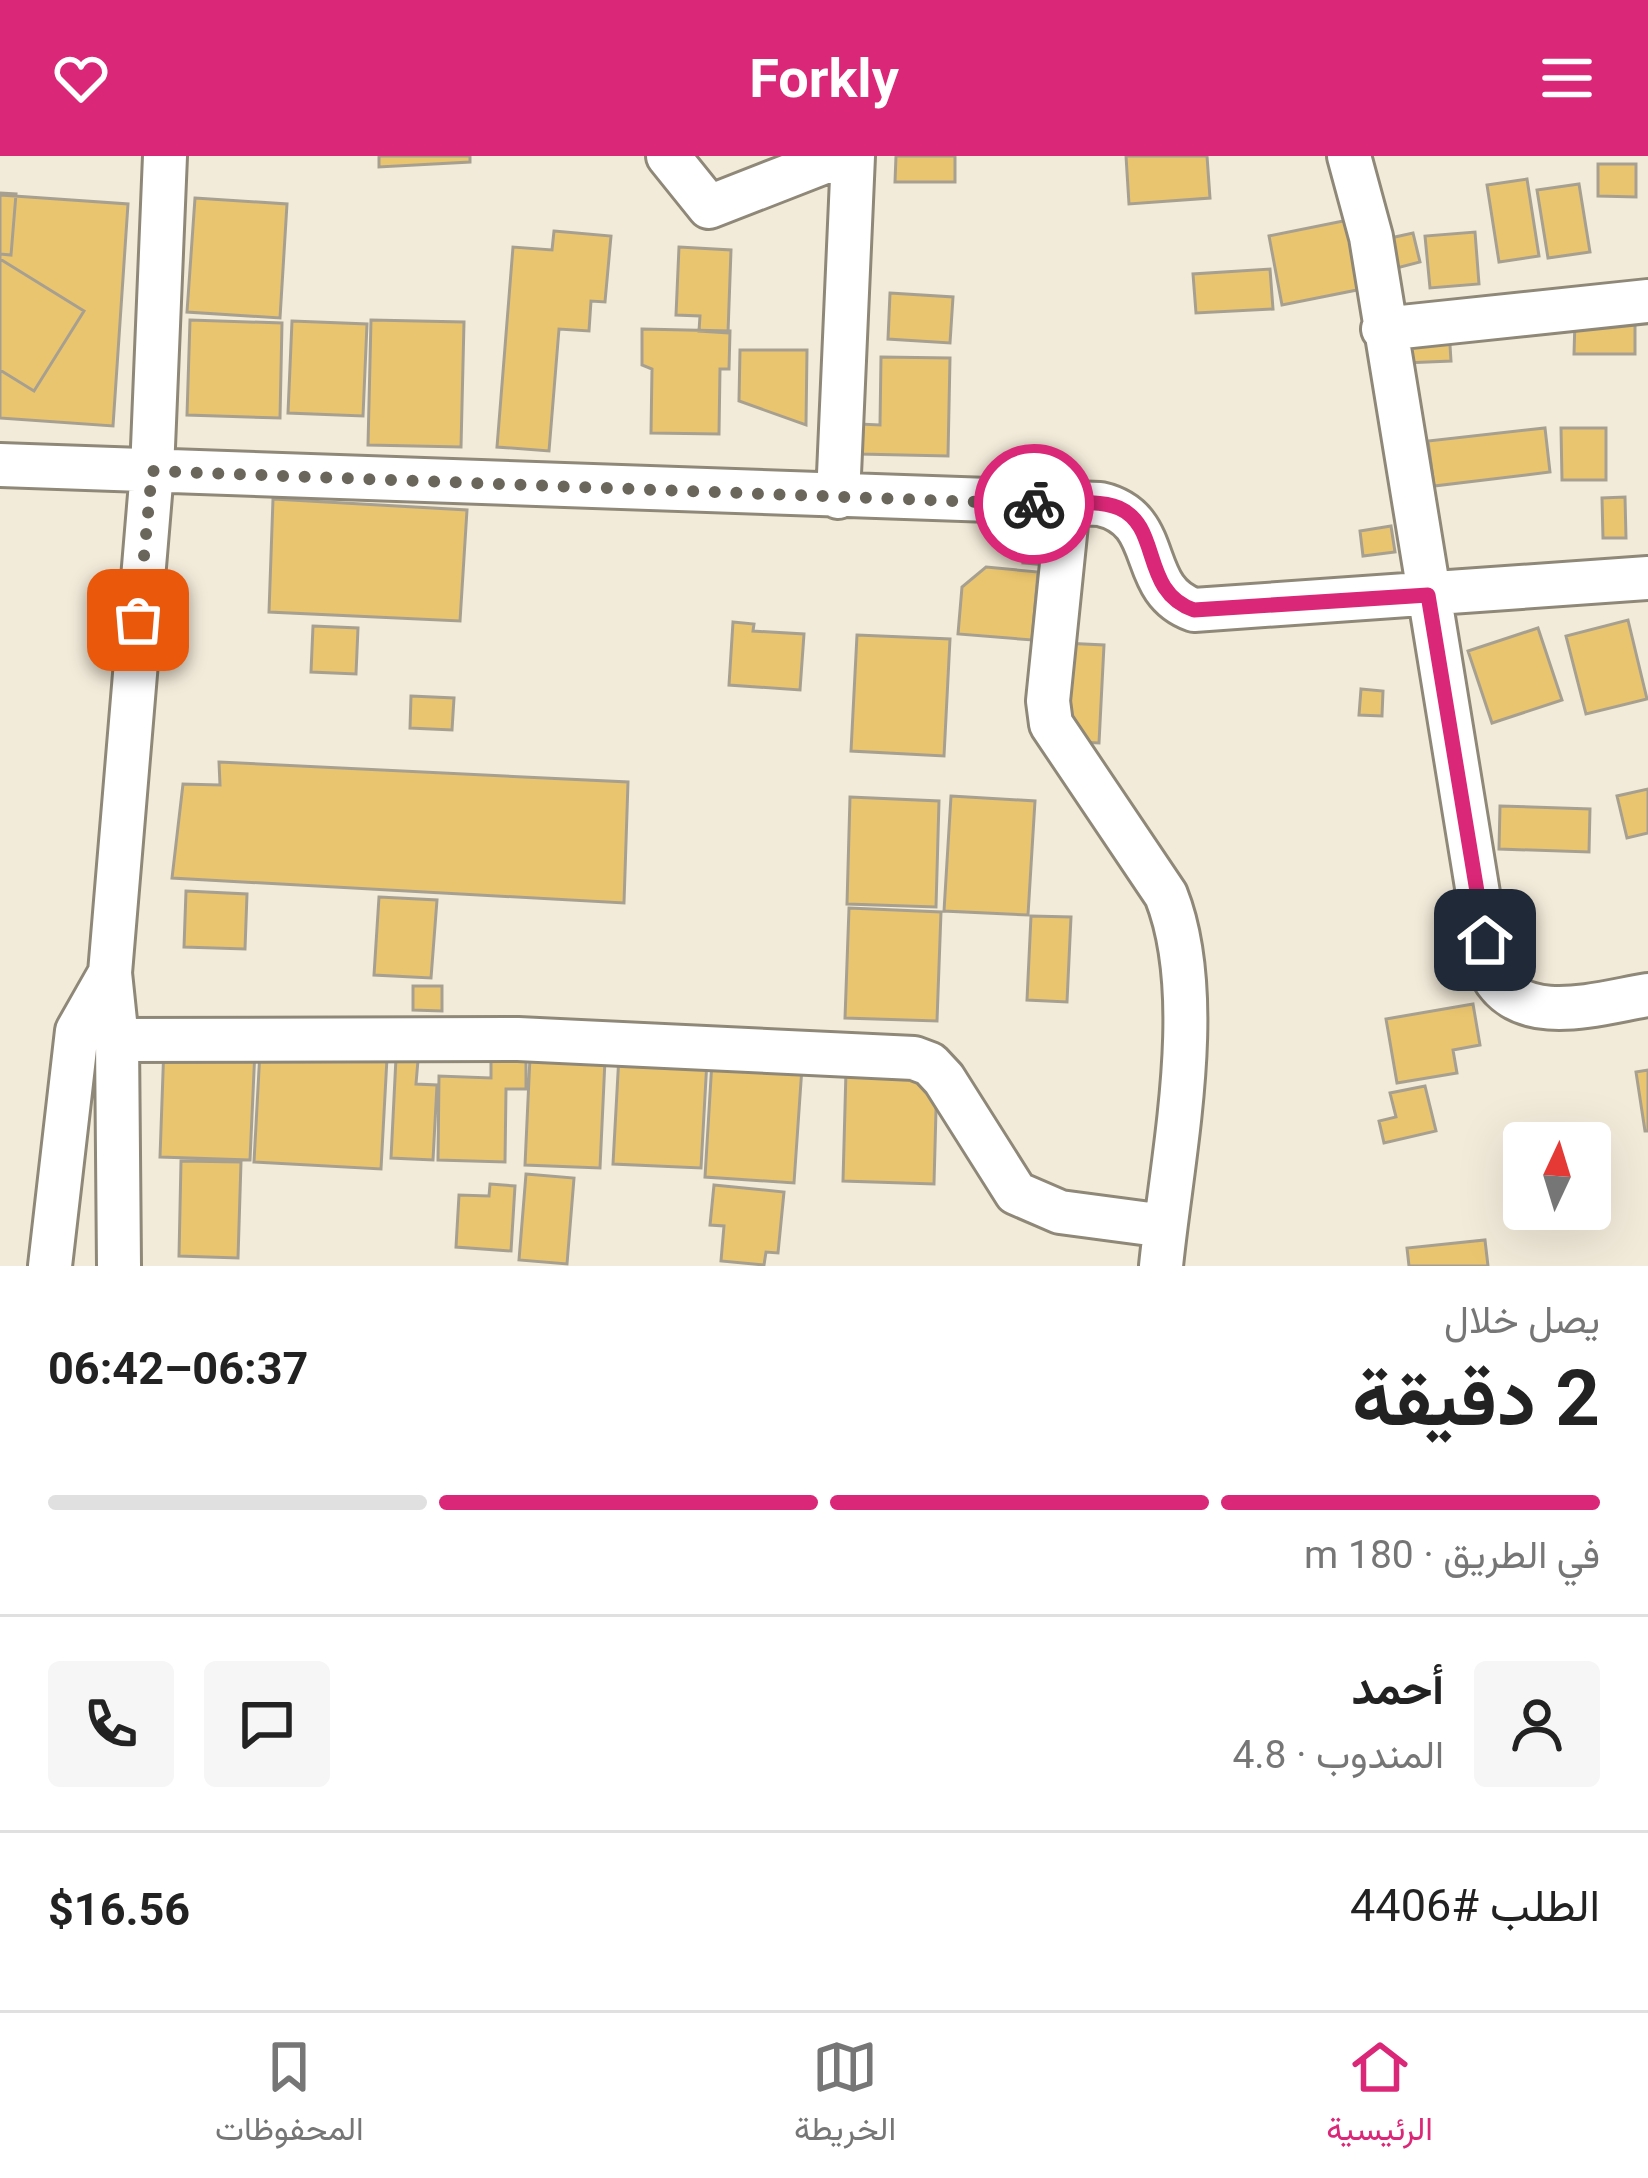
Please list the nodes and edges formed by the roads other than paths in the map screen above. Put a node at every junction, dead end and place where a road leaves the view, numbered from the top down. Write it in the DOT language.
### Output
graph roads {
  1 [pos="165,156"];
  2 [pos="668,156"];
  3 [pos="840,156"];
  4 [pos="853,156"];
  5 [pos="1349,156"];
  6 [pos="1648,301"];
  7 [pos="1383,329"];
  8 [pos="0,465"];
  9 [pos="152,471"];
  10 [pos="838,496"];
  11 [pos="1068,505"];
  12 [pos="1648,578"];
  13 [pos="1428,595"];
  14 [pos="110,973"];
  15 [pos="1648,995"];
  16 [pos="117,1040"];
  17 [pos="1163,1246"];
  18 [pos="50,1266"];
  19 [pos="118,1266"];
  1 -- 9 [label="street"];
  2 -- 3 [label="street"];
  4 -- 10 [label="street"];
  5 -- 7 [label="street"];
  6 -- 7 [label="street"];
  7 -- 13 [label="street"];
  8 -- 9 [label="street"];
  9 -- 10 [label="street"];
  9 -- 14 [label="street"];
  10 -- 11 [label="street"];
  11 -- 13 [label="street"];
  11 -- 17 [label="street"];
  12 -- 13 [label="street"];
  13 -- 15 [label="street"];
  14 -- 16 [label="street"];
  14 -- 18 [label="street"];
  16 -- 17 [label="street"];
  16 -- 19 [label="street"];
}
